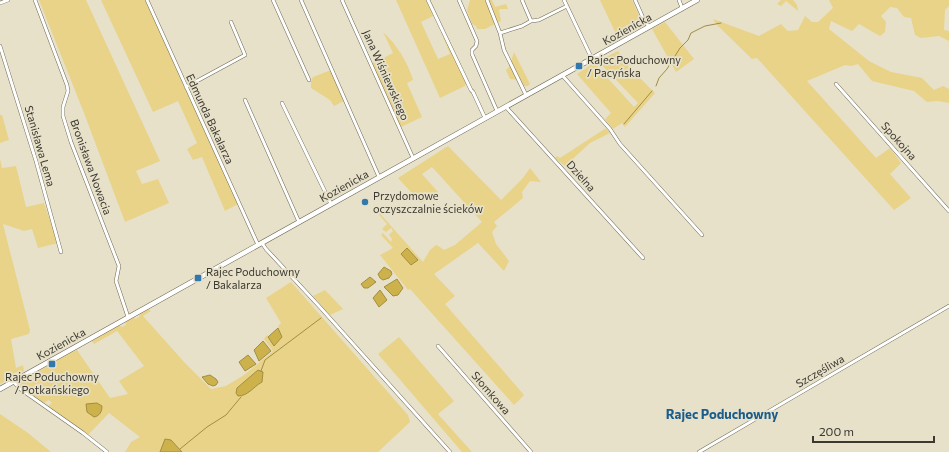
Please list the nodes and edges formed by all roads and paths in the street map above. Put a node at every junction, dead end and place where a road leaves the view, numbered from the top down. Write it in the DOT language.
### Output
graph roads {
  1 [pos="8,0"];
  2 [pos="35,0"];
  3 [pos="147,0"];
  4 [pos="273,0"];
  5 [pos="301,0"];
  6 [pos="342,0"];
  7 [pos="428,0"];
  8 [pos="459,0"];
  9 [pos="486,0"];
  10 [pos="522,0"];
  11 [pos="564,0"];
  12 [pos="635,0"];
  13 [pos="678,0"];
  14 [pos="697,0"];
  15 [pos="0,3"];
  16 [pos="567,6"];
  17 [pos="682,8"];
  18 [pos="531,21"];
  19 [pos="231,22"];
  20 [pos="649,27"];
  21 [pos="500,32"];
  22 [pos="0,46"];
  23 [pos="592,59"];
  24 [pos="562,76"];
  25 [pos="309,80"];
  26 [pos="836,84"];
  27 [pos="186,87"];
  28 [pos="526,95"];
  29 [pos="245,100"];
  30 [pos="282,103"];
  31 [pos="506,107"];
  32 [pos="497,111"];
  33 [pos="485,118"];
  34 [pos="413,158"];
  35 [pos="379,177"];
  36 [pos="331,204"];
  37 [pos="949,211"];
  38 [pos="299,222"];
  39 [pos="702,235"];
  40 [pos="260,244"];
  41 [pos="61,252"];
  42 [pos="643,258"];
  43 [pos="949,306"];
  44 [pos="128,317"];
  45 [pos="438,346"];
  46 [pos="13,382"];
  47 [pos="0,388"];
  48 [pos="107,452"];
  49 [pos="450,452"];
  50 [pos="531,452"];
  51 [pos="700,452"];
  1 -- 15 [label="street"];
  2 -- 44 [label="street, Bronisława Nowacia"];
  3 -- 27 [label="street, Edmunda Bakalarza"];
  4 -- 25 [label="street"];
  5 -- 35 [label="street"];
  6 -- 34 [label="street, Jana Wiśniewskiego"];
  7 -- 33 [label="street"];
  8 -- 32 [label="street"];
  9 -- 21 [label="street"];
  10 -- 18 [label="street"];
  11 -- 16 [label="street"];
  12 -- 20 [label="street"];
  13 -- 17 [label="street"];
  14 -- 17 [label="main road, Kozienicka"];
  16 -- 18 [label="street"];
  16 -- 23 [label="street"];
  17 -- 20 [label="main road, Kozienicka"];
  18 -- 21 [label="street"];
  19 -- 27 [label="street"];
  20 -- 23 [label="main road, Kozienicka"];
  21 -- 28 [label="street"];
  22 -- 41 [label="street, Stanisława Lema"];
  23 -- 24 [label="main road, Kozienicka"];
  24 -- 28 [label="main road, Kozienicka"];
  24 -- 39 [label="street"];
  26 -- 37 [label="street, Spokojna"];
  27 -- 40 [label="street, Edmunda Bakalarza"];
  28 -- 31 [label="main road, Kozienicka"];
  29 -- 38 [label="street"];
  30 -- 36 [label="street"];
  31 -- 32 [label="main road, Kozienicka"];
  31 -- 42 [label="street, Dzielna"];
  32 -- 33 [label="main road, Kozienicka"];
  33 -- 34 [label="main road, Kozienicka"];
  34 -- 35 [label="main road, Kozienicka"];
  35 -- 36 [label="main road, Kozienicka"];
  36 -- 38 [label="main road, Kozienicka"];
  38 -- 40 [label="main road, Kozienicka"];
  40 -- 44 [label="main road, Kozienicka"];
  40 -- 49 [label="street, Edmunda Bakalarza"];
  43 -- 51 [label="street, Szczęśliwa"];
  44 -- 46 [label="main road, Kozienicka"];
  45 -- 50 [label="street, Słomkowa"];
  46 -- 47 [label="main road, Kozienicka"];
  46 -- 48 [label="street"];
}
